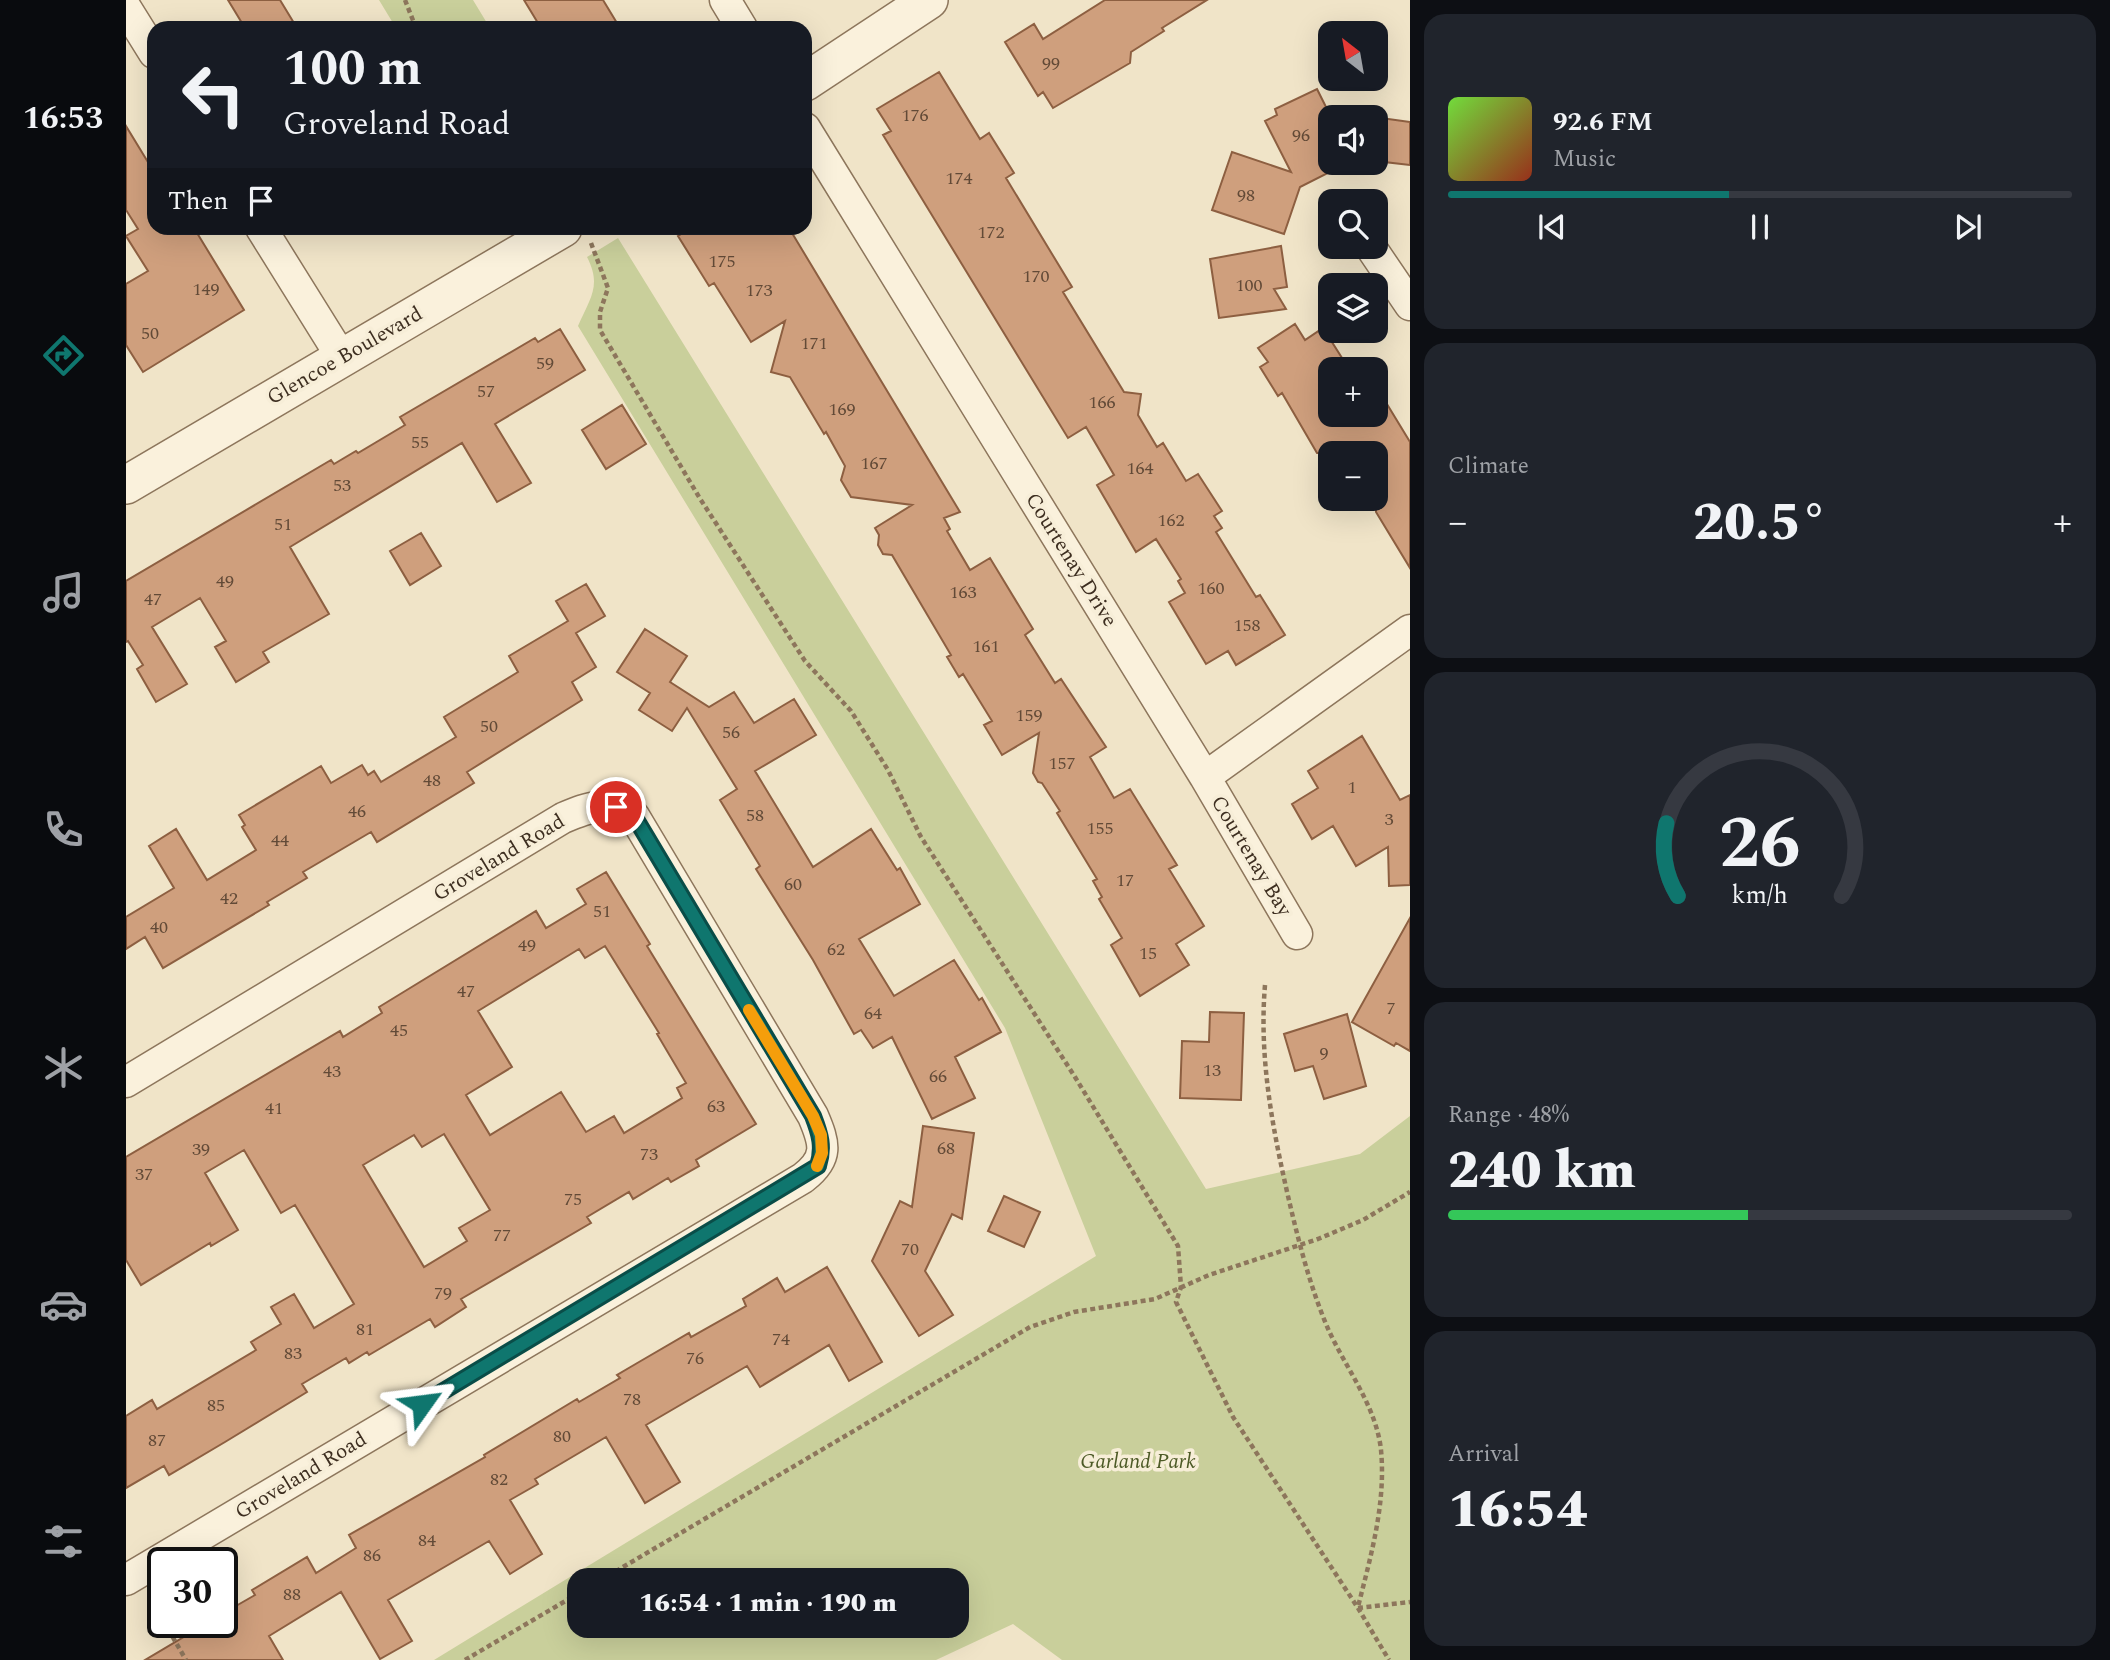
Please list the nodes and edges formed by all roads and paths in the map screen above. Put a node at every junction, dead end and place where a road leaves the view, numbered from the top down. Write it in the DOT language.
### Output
graph roads {
  1 [pos="405,0"];
  2 [pos="725,0"];
  3 [pos="929,0"];
  4 [pos="126,8"];
  5 [pos="413,21"];
  6 [pos="738,21"];
  7 [pos="147,42"];
  8 [pos="812,77"];
  9 [pos="812,139"];
  10 [pos="265,235"];
  11 [pos="577,235"];
  12 [pos="1379,259"];
  13 [pos="1410,305"];
  14 [pos="342,358"];
  15 [pos="126,485"];
  16 [pos="1410,630"];
  17 [pos="1205,777"];
  18 [pos="1297,934"];
  19 [pos="1265,985"];
  20 [pos="126,1082"];
  21 [pos="1410,1192"];
  22 [pos="1300,1247"];
  23 [pos="1181,1287"];
  24 [pos="621,1568"];
  25 [pos="137,1588"];
  26 [pos="567,1600"];
  27 [pos="1410,1602"];
  28 [pos="1358,1608"];
  29 [pos="173,1638"];
  30 [pos="187,1660"];
  31 [pos="465,1660"];
  32 [pos="1388,1660"];
  1 -- 5 [label="path"];
  2 -- 6 [label="street"];
  3 -- 8 [label="street"];
  4 -- 7 [label="street"];
  9 -- 17 [label="street, Courtenay Drive"];
  10 -- 14 [label="street"];
  11 -- 14 [label="street, Glencoe Boulevard"];
  11 -- 23 [label="path"];
  12 -- 13 [label="street"];
  14 -- 15 [label="street, Glencoe Boulevard"];
  16 -- 17 [label="street"];
  17 -- 18 [label="street, Courtenay Bay"];
  19 -- 22 [label="path"];
  20 -- 25 [label="street, Groveland Road"];
  21 -- 22 [label="path"];
  22 -- 23 [label="path"];
  22 -- 28 [label="path"];
  23 -- 24 [label="path"];
  23 -- 28 [label="path"];
  26 -- 31 [label="path"];
  27 -- 28 [label="path"];
  28 -- 32 [label="path"];
  29 -- 30 [label="path"];
}
